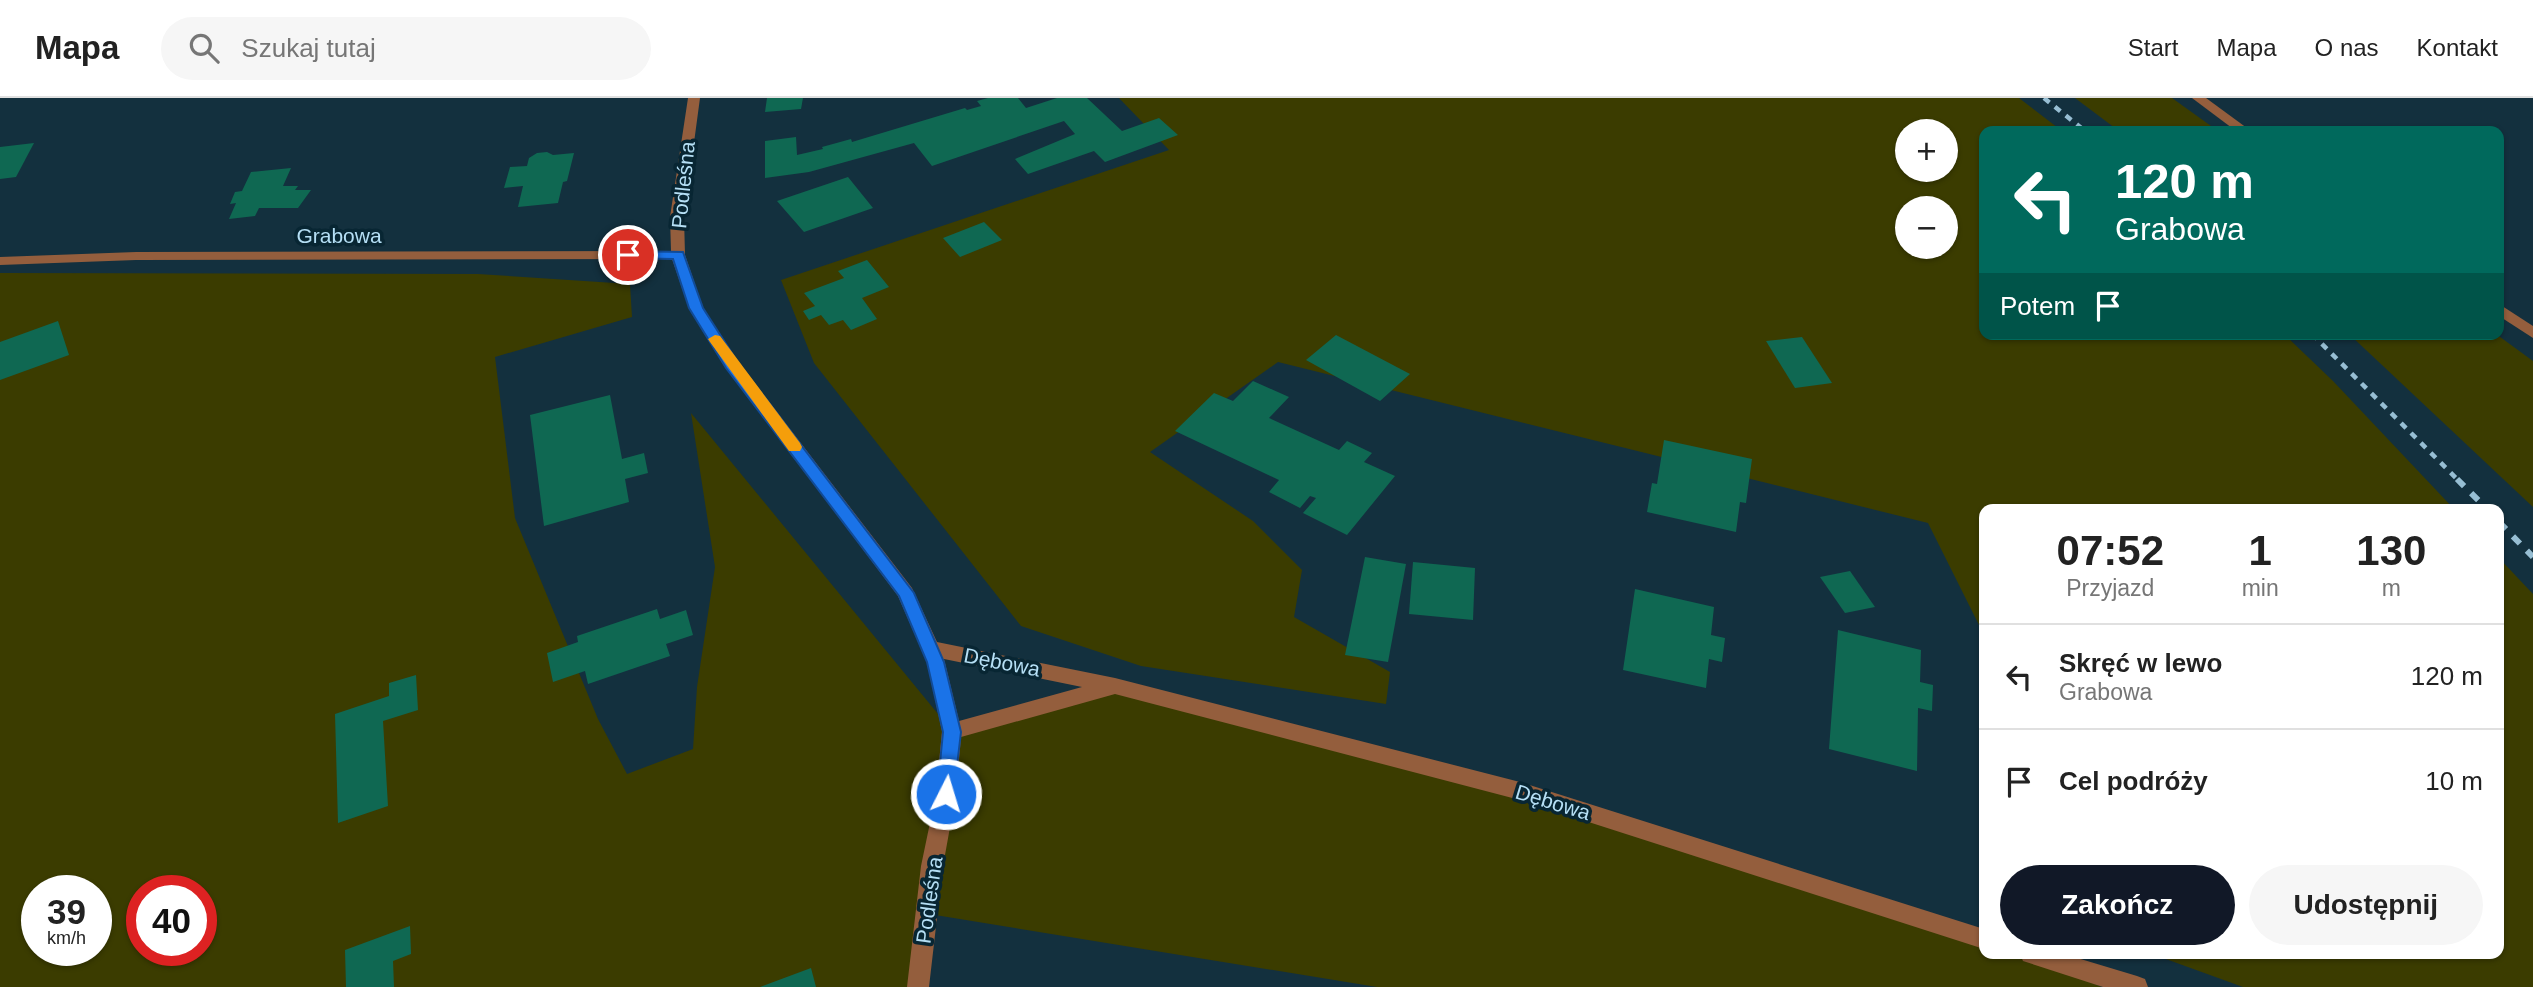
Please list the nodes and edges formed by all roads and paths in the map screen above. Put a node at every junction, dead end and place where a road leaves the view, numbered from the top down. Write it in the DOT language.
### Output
graph roads {
  1 [pos="694,98"];
  2 [pos="2198,98"];
  3 [pos="2237,126"];
  4 [pos="678,255"];
  5 [pos="0,261"];
  6 [pos="2504,313"];
  7 [pos="2533,333"];
  8 [pos="929,648"];
  9 [pos="1115,686"];
  10 [pos="952,732"];
  11 [pos="1979,937"];
  12 [pos="2047,959"];
  13 [pos="918,987"];
  14 [pos="2137,987"];
  1 -- 4 [label="street, Podleśna"];
  2 -- 3 [label="street"];
  4 -- 5 [label="street, Grabowa"];
  4 -- 8 [label="street, Podleśna"];
  6 -- 7 [label="street"];
  8 -- 9 [label="street, Dębowa"];
  8 -- 10 [label="street, Podleśna"];
  9 -- 10 [label="street, Dębowa"];
  9 -- 11 [label="street, Dębowa"];
  10 -- 13 [label="street, Podleśna"];
  12 -- 14 [label="street"];
}
